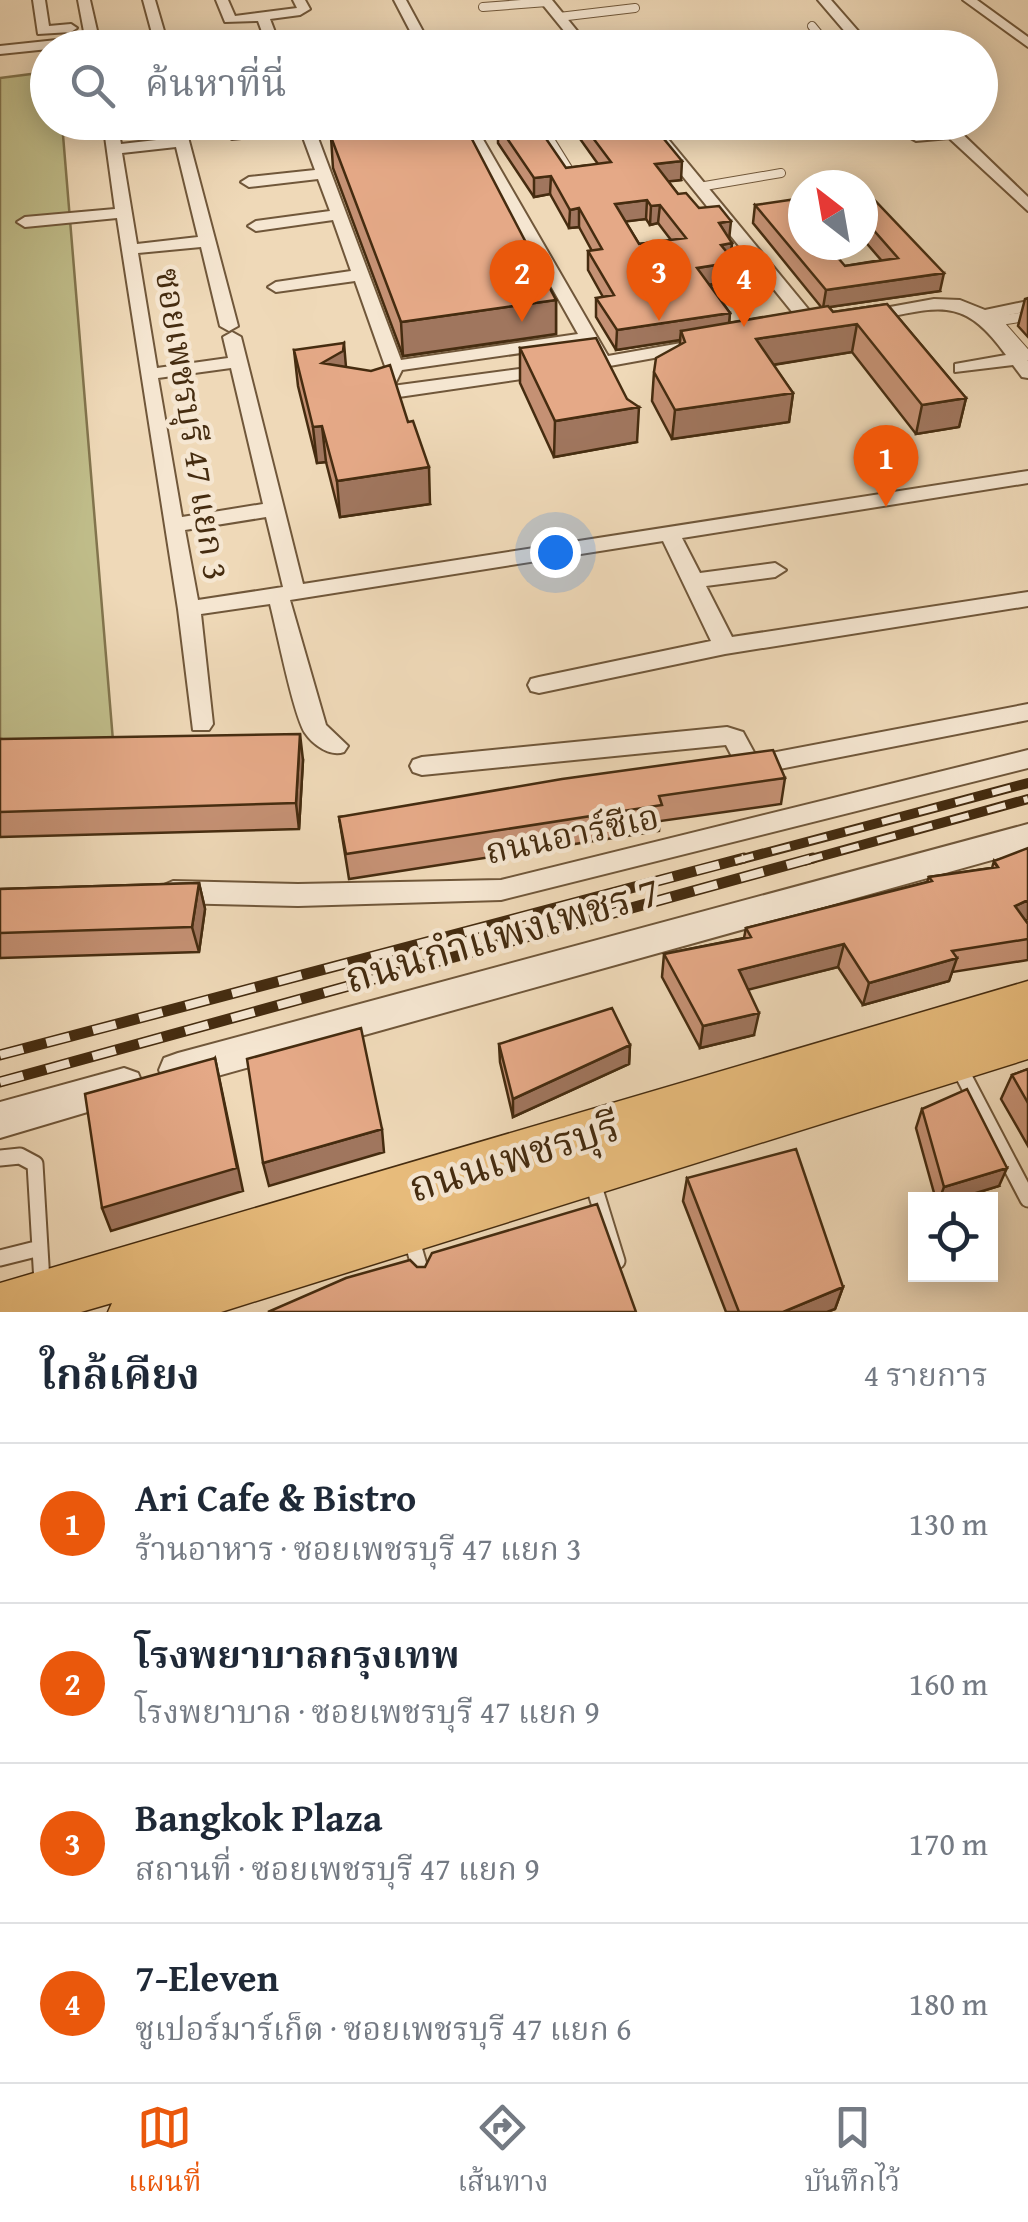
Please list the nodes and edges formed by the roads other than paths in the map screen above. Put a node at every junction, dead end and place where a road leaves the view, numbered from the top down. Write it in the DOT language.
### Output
graph roads {
  1 [pos="39,0"];
  2 [pos="84,0"];
  3 [pos="149,0"];
  4 [pos="222,0"];
  5 [pos="298,0"];
  6 [pos="400,0"];
  7 [pos="824,0"];
  8 [pos="968,0"];
  9 [pos="546,1"];
  10 [pos="482,7"];
  11 [pos="635,8"];
  12 [pos="263,17"];
  13 [pos="559,17"];
  14 [pos="812,26"];
  15 [pos="43,30"];
  16 [pos="90,30"];
  17 [pos="158,30"];
  18 [pos="268,30"];
  19 [pos="416,30"];
  20 [pos="570,30"];
  21 [pos="815,30"];
  22 [pos="851,30"];
  23 [pos="1028,43"];
  24 [pos="30,46"];
  25 [pos="0,50"];
  26 [pos="114,140"];
  27 [pos="312,140"];
  28 [pos="476,140"];
  29 [pos="549,140"];
  30 [pos="661,140"];
  31 [pos="959,140"];
  32 [pos="182,142"];
  33 [pos="116,149"];
  34 [pos="569,170"];
  35 [pos="780,172"];
  36 [pos="324,174"];
  37 [pos="249,182"];
  38 [pos="699,187"];
  39 [pos="1028,206"];
  40 [pos="125,213"];
  41 [pos="340,214"];
  42 [pos="25,222"];
  43 [pos="256,226"];
  44 [pos="207,241"];
  45 [pos="132,250"];
  46 [pos="360,276"];
  47 [pos="276,287"];
  48 [pos="1028,306"];
  49 [pos="982,316"];
  50 [pos="1028,316"];
  51 [pos="590,338"];
  52 [pos="717,342"];
  53 [pos="237,362"];
  54 [pos="1024,362"];
  55 [pos="960,368"];
  56 [pos="608,372"];
  57 [pos="150,374"];
  58 [pos="367,377"];
  59 [pos="388,383"];
  60 [pos="1028,478"];
  61 [pos="274,509"];
  62 [pos="174,524"];
  63 [pos="669,532"];
  64 [pos="775,570"];
  65 [pos="693,581"];
  66 [pos="286,594"];
  67 [pos="1028,599"];
  68 [pos="189,608"];
  69 [pos="725,646"];
  70 [pos="539,685"];
  71 [pos="1028,712"];
  72 [pos="200,724"];
  73 [pos="336,746"];
  74 [pos="1028,759"];
  75 [pos="422,766"];
  76 [pos="1028,836"];
  77 [pos="154,892"];
  78 [pos="1028,1001"];
  79 [pos="1028,1038"];
  80 [pos="955,1061"];
  81 [pos="0,1120"];
  82 [pos="0,1158"];
  83 [pos="590,1173"];
  84 [pos="1028,1199"];
  85 [pos="392,1220"];
  86 [pos="0,1258"];
  87 [pos="624,1278"];
  88 [pos="422,1279"];
  89 [pos="28,1285"];
  90 [pos="135,1312"];
  1 -- 15 [label="street"];
  2 -- 16 [label="street"];
  3 -- 17 [label="street"];
  4 -- 12 [label="street"];
  5 -- 12 [label="street"];
  6 -- 19 [label="street"];
  7 -- 22 [label="street"];
  8 -- 23 [label="street"];
  9 -- 10 [label="lane"];
  9 -- 13 [label="street"];
  11 -- 13 [label="lane"];
  12 -- 18 [label="street"];
  13 -- 20 [label="street"];
  14 -- 21 [label="lane"];
  24 -- 25 [label="street"];
  26 -- 33 [label="street, ซอยเพชรบุรี 47 แยก 3"];
  27 -- 36 [label="street"];
  28 -- 51 [label="street"];
  29 -- 34 [label="lane"];
  30 -- 38 [label="street"];
  31 -- 39 [label="street"];
  32 -- 33 [label="street"];
  32 -- 44 [label="street"];
  33 -- 40 [label="street, ซอยเพชรบุรี 47 แยก 3"];
  35 -- 38 [label="lane"];
  36 -- 37 [label="street"];
  36 -- 41 [label="street"];
  38 -- 49 [label="street"];
  40 -- 42 [label="street"];
  40 -- 45 [label="street, ซอยเพชรบุรี 47 แยก 3"];
  41 -- 43 [label="street"];
  41 -- 46 [label="street"];
  44 -- 45 [label="street"];
  44 -- 53 [label="street"];
  45 -- 57 [label="street, ซอยเพชรบุรี 47 แยก 3"];
  46 -- 47 [label="street"];
  46 -- 59 [label="street"];
  48 -- 49 [label="street"];
  49 -- 54 [label="street"];
  50 -- 54 [label="lane"];
  51 -- 56 [label="street"];
  51 -- 59 [label="street"];
  52 -- 56 [label="street"];
  53 -- 57 [label="street"];
  53 -- 61 [label="street"];
  54 -- 55 [label="street"];
  56 -- 59 [label="street"];
  57 -- 62 [label="street, ซอยเพชรบุรี 47 แยก 3"];
  58 -- 59 [label="street"];
  60 -- 63 [label="street, ซอยเพชรบุรี 47 แยก 3"];
  61 -- 62 [label="street"];
  61 -- 66 [label="street"];
  62 -- 68 [label="street, ซอยเพชรบุรี 47 แยก 3"];
  63 -- 65 [label="street"];
  63 -- 66 [label="street, ซอยเพชรบุรี 47 แยก 3"];
  64 -- 65 [label="street"];
  65 -- 69 [label="street"];
  66 -- 68 [label="street, ซอยเพชรบุรี 47 แยก 3"];
  66 -- 73 [label="street"];
  67 -- 69 [label="street"];
  68 -- 72 [label="street"];
  69 -- 70 [label="street"];
  71 -- 75 [label="street"];
  74 -- 77 [label="street, ถนนอาร์ซีเอ"];
  76 -- 81 [label="street, ถนนกำแพงเพชร 7"];
  78 -- 85 [label="main road, ถนนเพชรบุรี"];
  79 -- 80 [label="main road, ถนนเพชรบุรี"];
  80 -- 83 [label="main road, ถนนเพชรบุรี"];
  80 -- 84 [label="lane"];
  82 -- 89 [label="lane"];
  83 -- 85 [label="main road, ถนนเพชรบุรี"];
  83 -- 87 [label="lane"];
  85 -- 88 [label="lane"];
  85 -- 89 [label="main road, ถนนเพชรบุรี"];
  85 -- 90 [label="main road, ถนนเพชรบุรี"];
  86 -- 89 [label="lane"];
}
